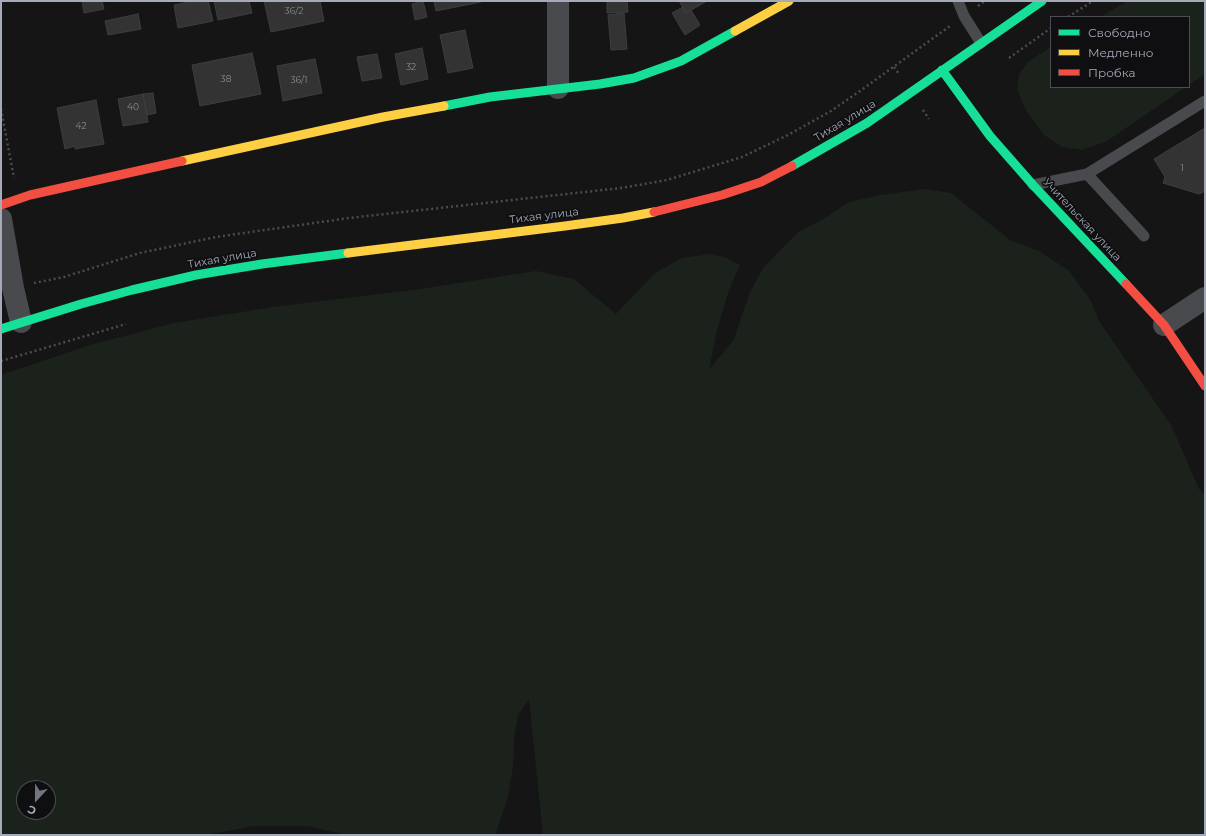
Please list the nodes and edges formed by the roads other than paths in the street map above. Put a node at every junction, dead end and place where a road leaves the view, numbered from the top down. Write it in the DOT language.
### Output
graph roads {
  1 [pos="558,1"];
  2 [pos="789,1"];
  3 [pos="958,1"];
  4 [pos="1042,1"];
  5 [pos="980,43"];
  6 [pos="942,70"];
  7 [pos="558,88"];
  8 [pos="1205,101"];
  9 [pos="1087,174"];
  10 [pos="1033,185"];
  11 [pos="1,204"];
  12 [pos="1,219"];
  13 [pos="1144,236"];
  14 [pos="1205,298"];
  15 [pos="1164,325"];
  16 [pos="11,326"];
  17 [pos="1205,386"];
  1 -- 7 [label="street"];
  2 -- 7 [label="street"];
  3 -- 5 [label="lane"];
  4 -- 5 [label="street, Тихая улица"];
  5 -- 6 [label="street, Тихая улица"];
  6 -- 10 [label="street, Учительская улица"];
  6 -- 16 [label="street, Тихая улица"];
  7 -- 11 [label="street"];
  8 -- 9 [label="lane"];
  9 -- 10 [label="lane"];
  9 -- 13 [label="lane"];
  10 -- 15 [label="street, Учительская улица"];
  12 -- 16 [label="street"];
  14 -- 15 [label="street"];
  15 -- 17 [label="street, Учительская улица"];
}
